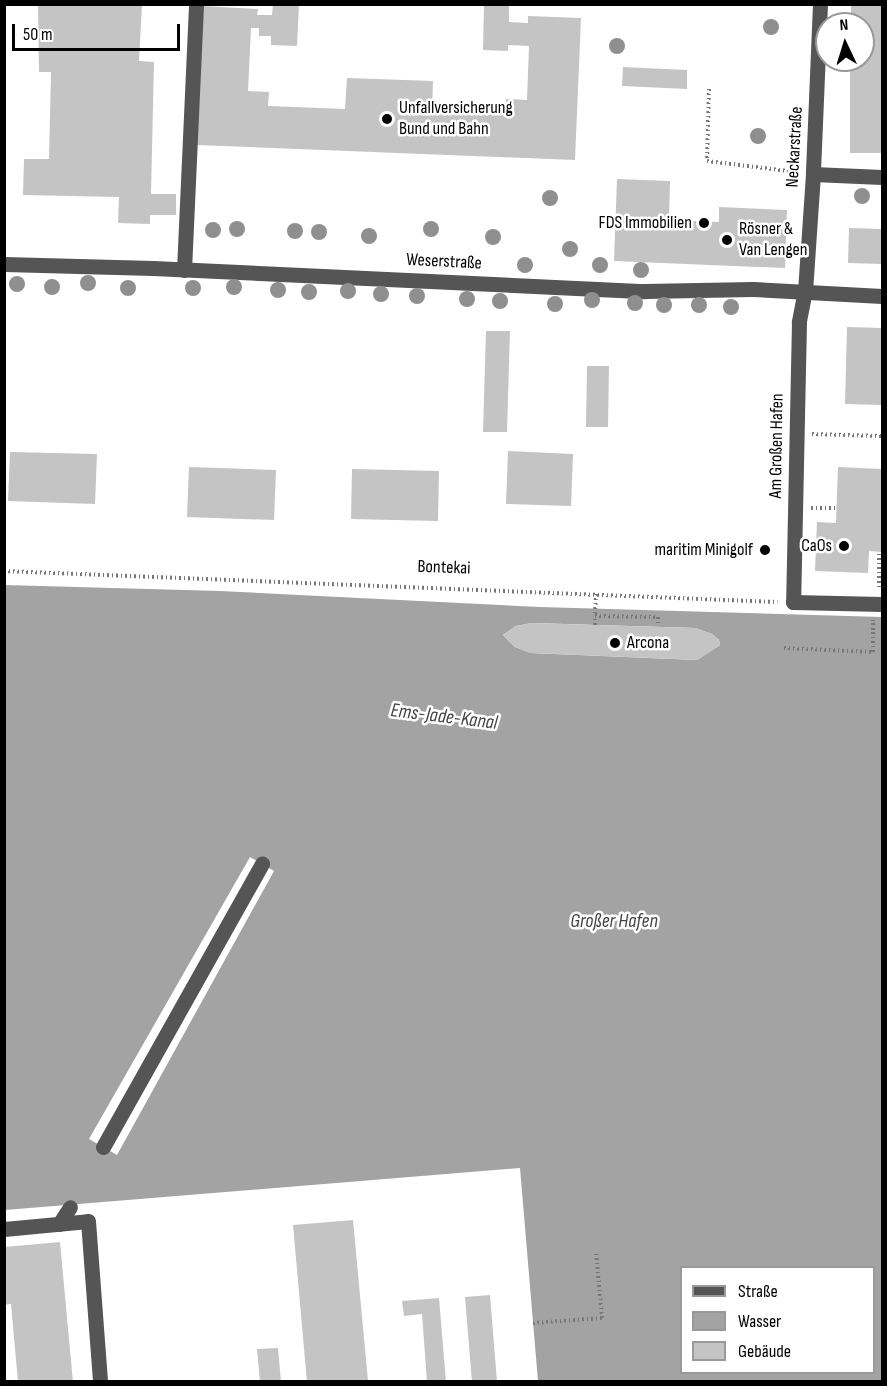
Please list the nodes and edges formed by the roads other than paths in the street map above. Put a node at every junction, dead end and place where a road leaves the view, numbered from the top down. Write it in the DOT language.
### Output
graph roads {
  1 [pos="195,4"];
  2 [pos="820,4"];
  3 [pos="813,174"];
  4 [pos="882,177"];
  5 [pos="4,264"];
  6 [pos="184,270"];
  7 [pos="806,290"];
  8 [pos="882,296"];
  9 [pos="878,604"];
  10 [pos="262,864"];
  11 [pos="103,1147"];
  12 [pos="70,1208"];
  13 [pos="58,1224"];
  14 [pos="4,1229"];
  15 [pos="100,1382"];
  1 -- 6 [label="street"];
  2 -- 3 [label="street, Neckarstraße"];
  3 -- 4 [label="street"];
  3 -- 7 [label="street, Neckarstraße"];
  5 -- 6 [label="street, Weserstraße"];
  6 -- 7 [label="street, Weserstraße"];
  7 -- 8 [label="street, Weserstraße"];
  7 -- 9 [label="street, Am Großen Hafen"];
  10 -- 11 [label="street"];
  12 -- 13 [label="street"];
  13 -- 14 [label="street"];
  13 -- 15 [label="street"];
}
